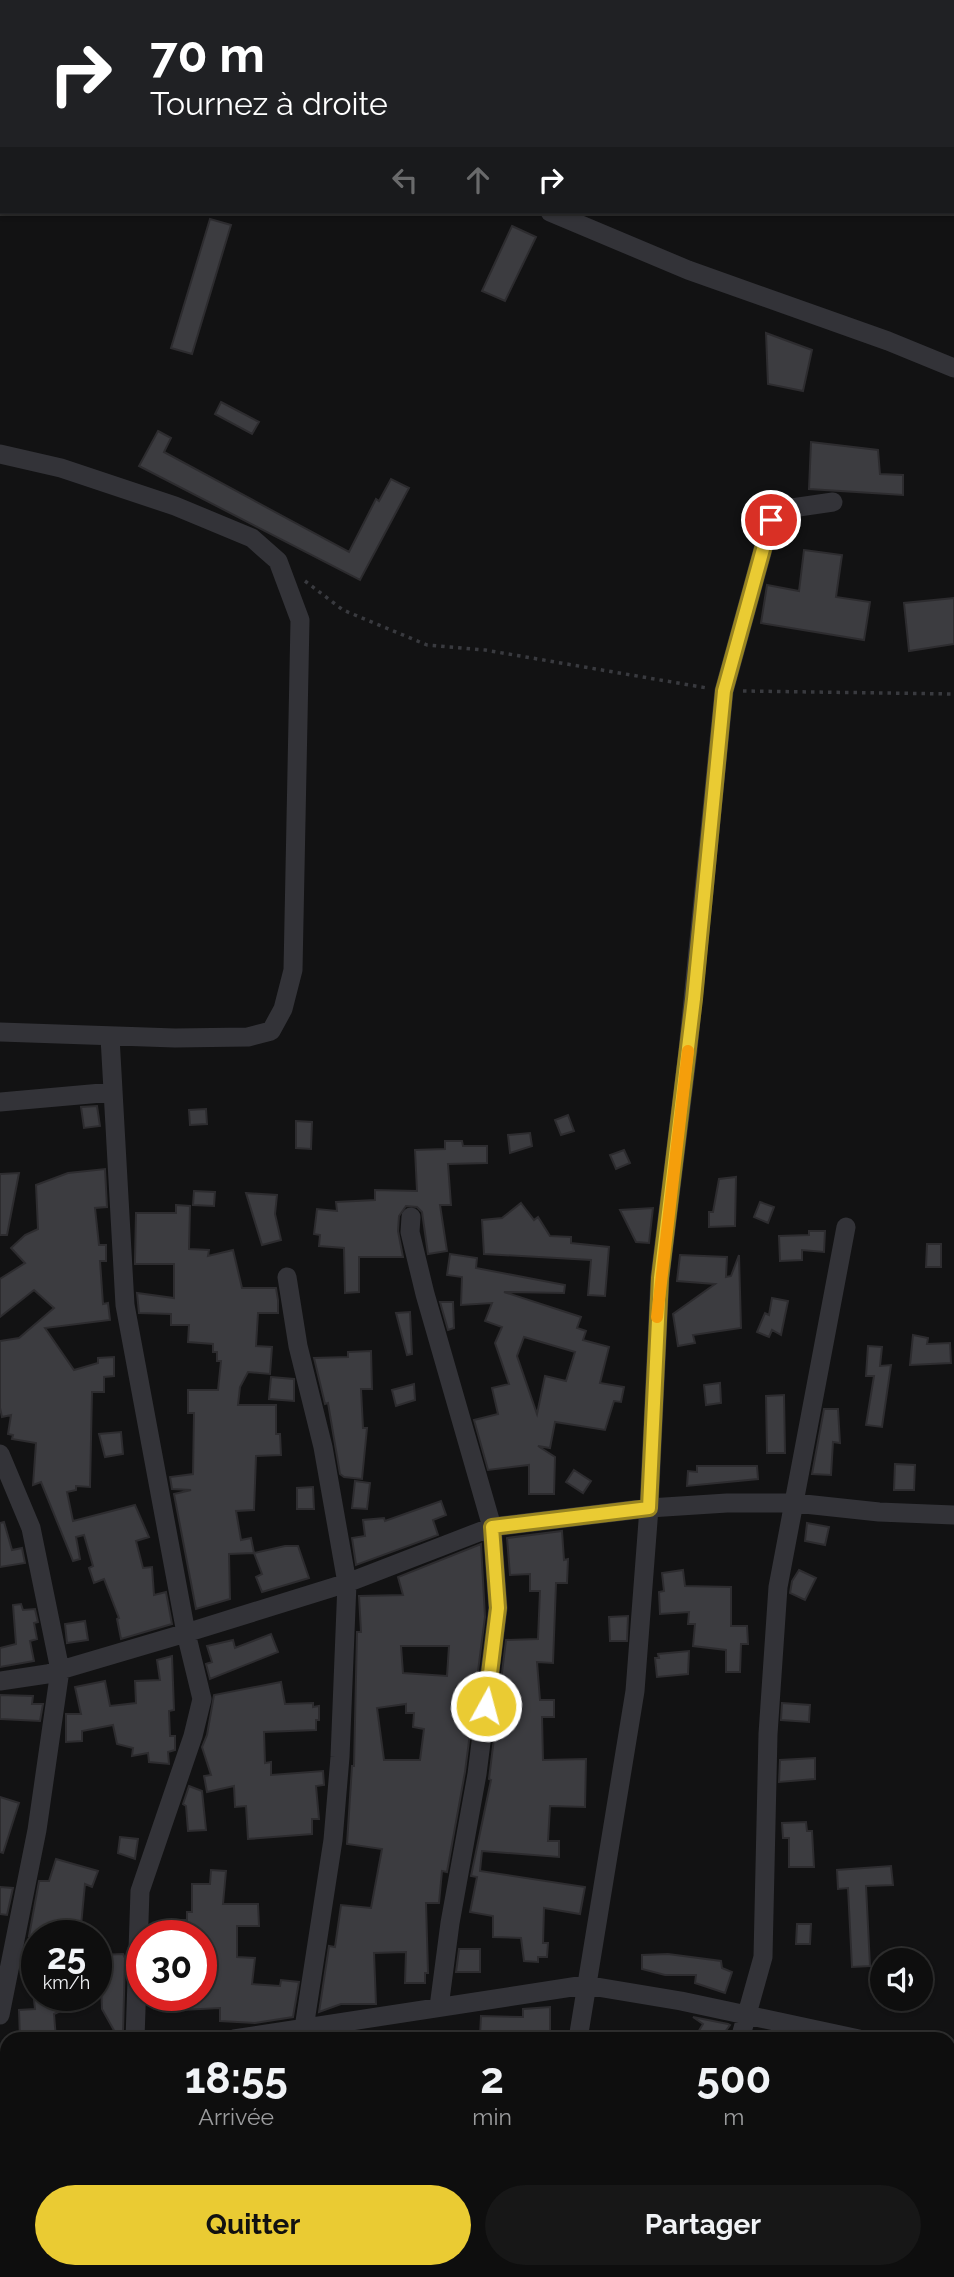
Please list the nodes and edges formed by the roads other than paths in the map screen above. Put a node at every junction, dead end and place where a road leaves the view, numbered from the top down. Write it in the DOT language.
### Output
graph roads {
  1 [pos="555,214"];
  2 [pos="954,368"];
  3 [pos="0,454"];
  4 [pos="834,502"];
  5 [pos="0,1032"];
  6 [pos="110,1037"];
  7 [pos="113,1092"];
  8 [pos="0,1102"];
  9 [pos="411,1217"];
  10 [pos="846,1227"];
  11 [pos="287,1277"];
  12 [pos="0,1454"];
  13 [pos="796,1503"];
  14 [pos="649,1508"];
  15 [pos="954,1515"];
  16 [pos="492,1527"];
  17 [pos="347,1583"];
  18 [pos="186,1633"];
  19 [pos="61,1670"];
  20 [pos="0,1681"];
  21 [pos="585,1985"];
  22 [pos="439,2007"];
  23 [pos="0,2015"];
  24 [pos="749,2015"];
  25 [pos="304,2028"];
  26 [pos="135,2032"];
  27 [pos="279,2032"];
  28 [pos="579,2032"];
  29 [pos="743,2032"];
  30 [pos="827,2032"];
  1 -- 2 [label="street"];
  3 -- 6 [label="street"];
  4 -- 14 [label="street"];
  5 -- 6 [label="street"];
  6 -- 7 [label="street"];
  7 -- 8 [label="street"];
  7 -- 18 [label="street"];
  9 -- 16 [label="street"];
  10 -- 13 [label="street"];
  11 -- 17 [label="street"];
  12 -- 19 [label="street"];
  13 -- 14 [label="street"];
  13 -- 15 [label="street"];
  13 -- 24 [label="street"];
  14 -- 16 [label="street"];
  14 -- 21 [label="street"];
  16 -- 17 [label="street"];
  16 -- 22 [label="street"];
  17 -- 18 [label="street"];
  17 -- 25 [label="street"];
  18 -- 19 [label="street"];
  18 -- 26 [label="street"];
  19 -- 20 [label="street"];
  19 -- 23 [label="street"];
  21 -- 22 [label="street"];
  21 -- 24 [label="street"];
  21 -- 28 [label="street"];
  22 -- 25 [label="street"];
  24 -- 29 [label="street"];
  24 -- 30 [label="street"];
  25 -- 27 [label="street"];
}
